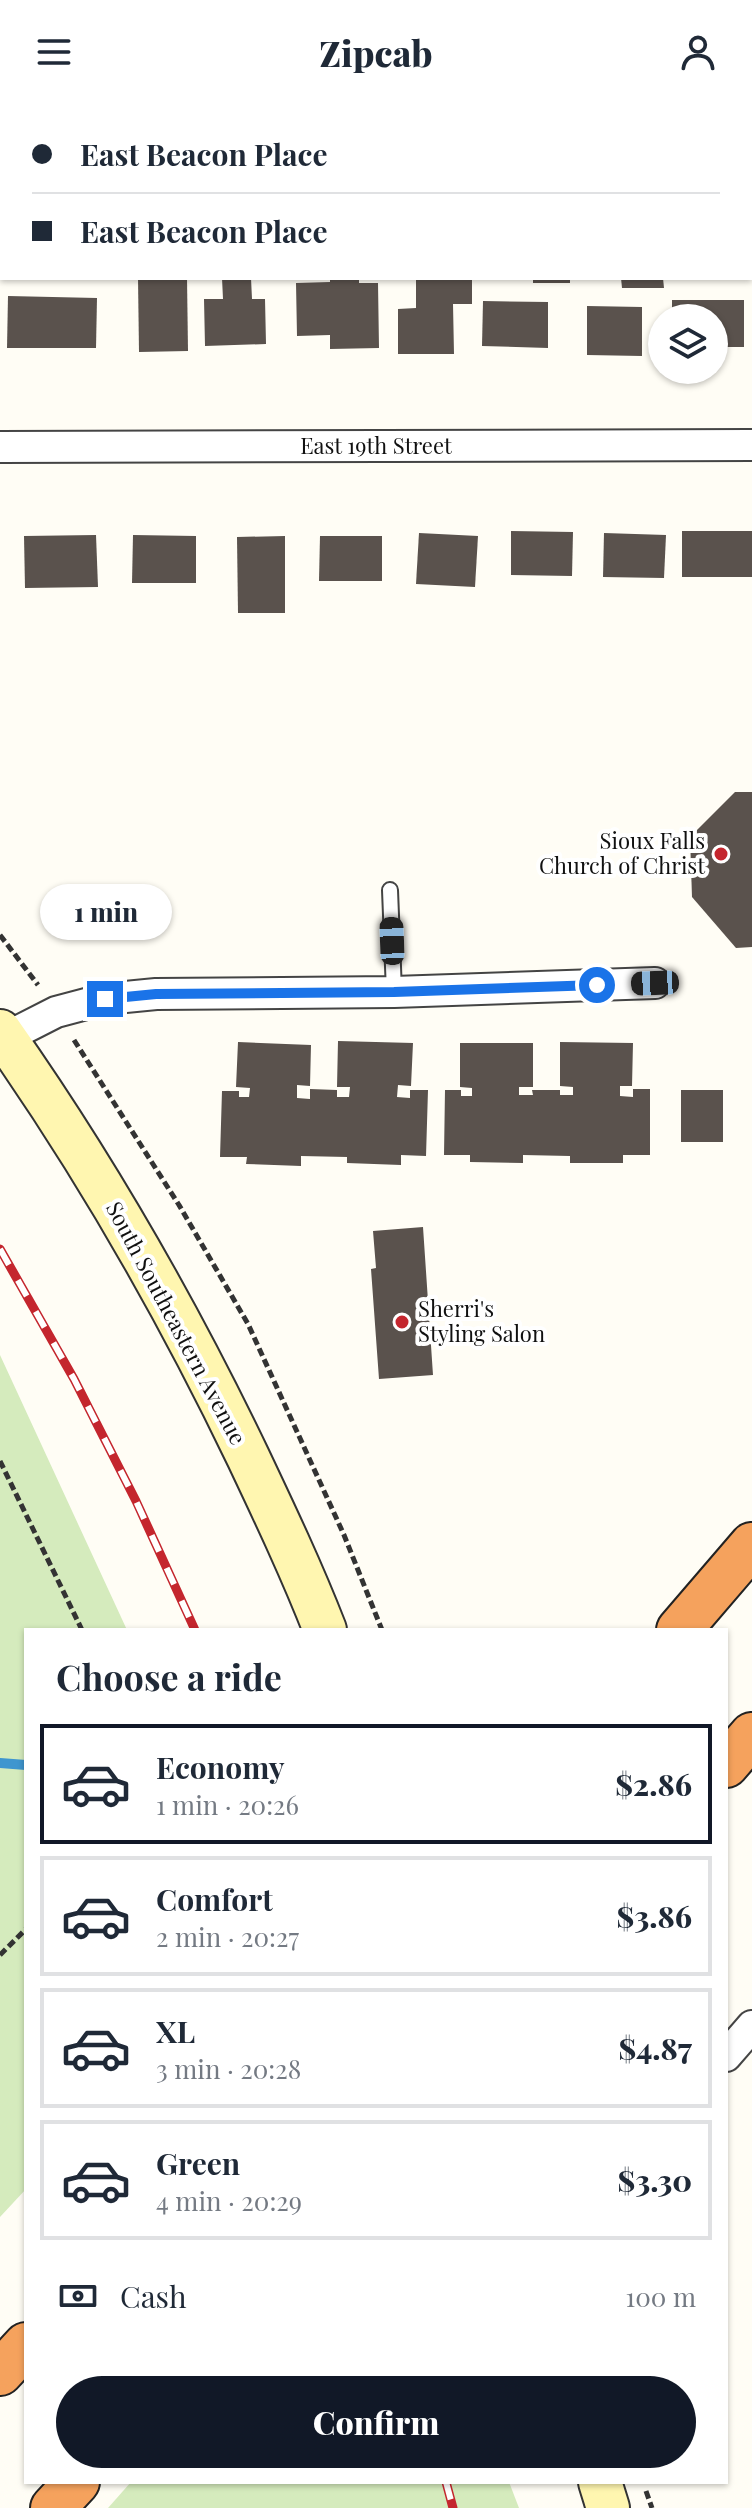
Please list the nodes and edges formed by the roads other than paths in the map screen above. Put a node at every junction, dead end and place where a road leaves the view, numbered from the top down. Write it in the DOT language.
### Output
graph roads {
  1 [pos="752,445"];
  2 [pos="0,447"];
  3 [pos="390,890"];
  4 [pos="655,983"];
  5 [pos="394,992"];
  6 [pos="2,1035"];
  7 [pos="752,1545"];
  8 [pos="324,1628"];
  9 [pos="681,1628"];
  10 [pos="752,1735"];
  11 [pos="728,1763"];
  12 [pos="752,2026"];
  13 [pos="728,2054"];
  14 [pos="24,2347"];
  15 [pos="0,2373"];
  16 [pos="75,2484"];
  17 [pos="601,2484"];
  18 [pos="53,2508"];
  19 [pos="608,2508"];
  1 -- 2 [label="street, East 19th Street"];
  3 -- 5 [label="lane"];
  4 -- 5 [label="street"];
  5 -- 6 [label="street"];
  6 -- 8 [label="main road, South Southeastern Avenue"];
  7 -- 9 [label="highway"];
  10 -- 11 [label="highway"];
  12 -- 13 [label="street"];
  14 -- 15 [label="highway"];
  16 -- 18 [label="highway"];
  17 -- 19 [label="main road"];
}
